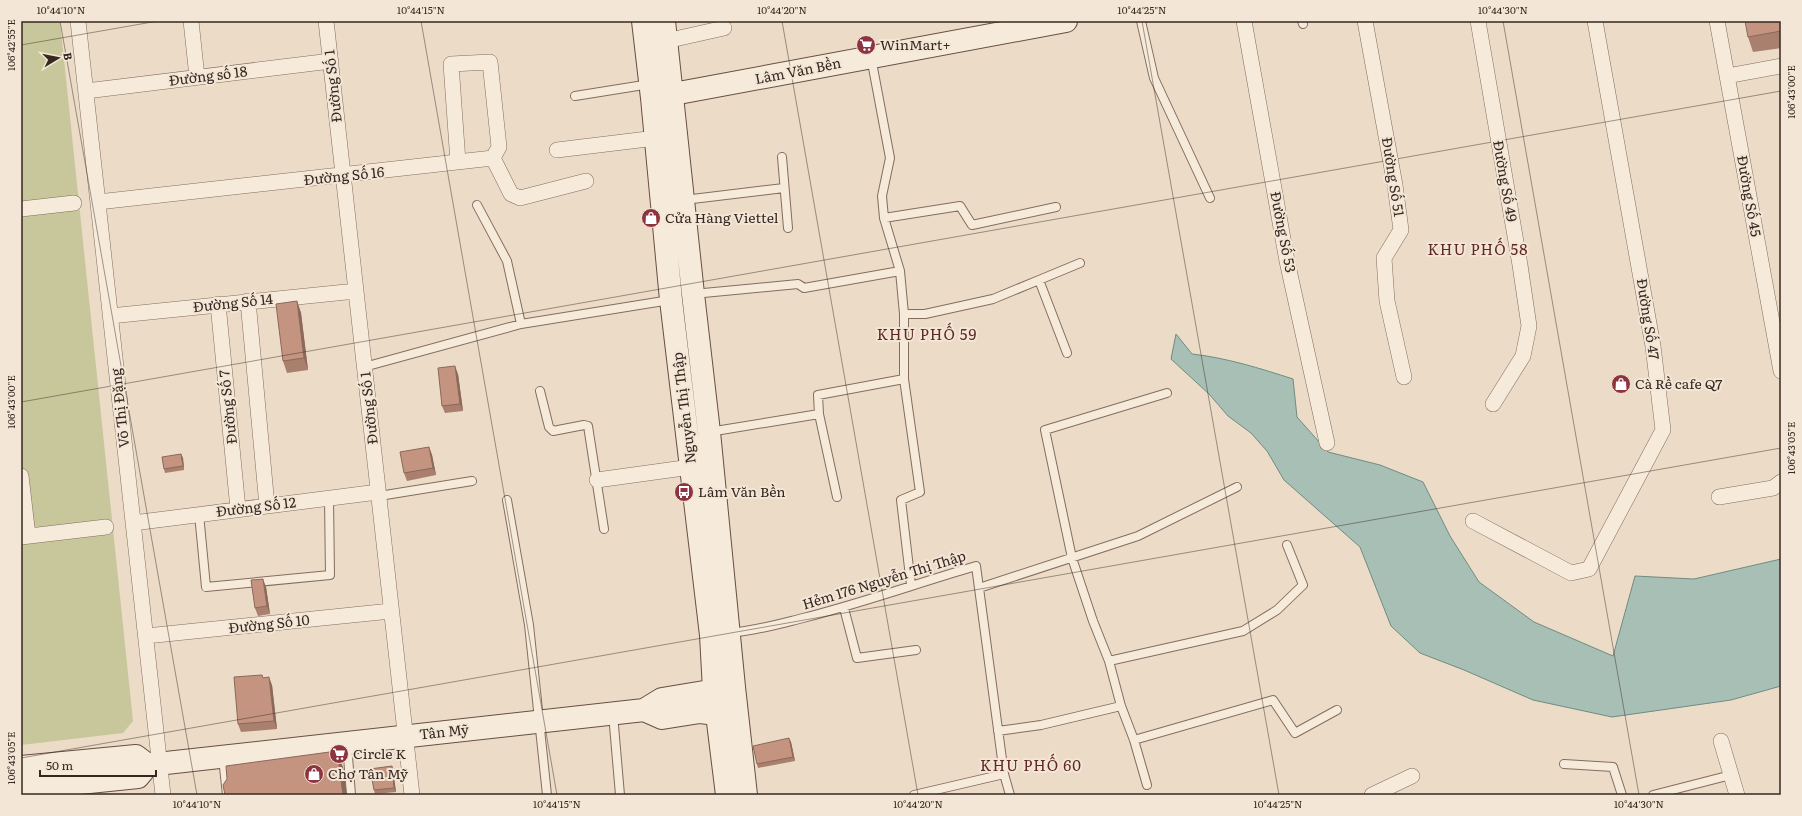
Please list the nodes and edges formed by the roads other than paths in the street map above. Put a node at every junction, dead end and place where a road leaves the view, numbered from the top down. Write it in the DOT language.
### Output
graph roads {
  1 [pos="78,21"];
  2 [pos="191,21"];
  3 [pos="326,21"];
  4 [pos="643,21"];
  5 [pos="1061,21"];
  6 [pos="1141,21"];
  7 [pos="1244,21"];
  8 [pos="1365,21"];
  9 [pos="1478,21"];
  10 [pos="1595,21"];
  11 [pos="1717,21"];
  12 [pos="724,28"];
  13 [pos="665,31"];
  14 [pos="871,57"];
  15 [pos="331,61"];
  16 [pos="1781,66"];
  17 [pos="1727,76"];
  18 [pos="197,77"];
  19 [pos="86,91"];
  20 [pos="658,92"];
  21 [pos="575,96"];
  22 [pos="656,138"];
  23 [pos="557,150"];
  24 [pos="782,157"];
  25 [pos="493,158"];
  26 [pos="458,162"];
  27 [pos="343,176"];
  28 [pos="586,181"];
  29 [pos="784,188"];
  30 [pos="1210,198"];
  31 [pos="684,200"];
  32 [pos="98,202"];
  33 [pos="74,203"];
  34 [pos="477,205"];
  35 [pos="1056,207"];
  36 [pos="21,209"];
  37 [pos="884,218"];
  38 [pos="788,228"];
  39 [pos="1080,263"];
  40 [pos="900,271"];
  41 [pos="1039,280"];
  42 [pos="356,291"];
  43 [pos="693,294"];
  44 [pos="671,300"];
  45 [pos="248,301"];
  46 [pos="218,304"];
  47 [pos="904,314"];
  48 [pos="110,316"];
  49 [pos="521,324"];
  50 [pos="1067,353"];
  51 [pos="364,367"];
  52 [pos="1781,371"];
  53 [pos="1404,377"];
  54 [pos="904,379"];
  55 [pos="540,390"];
  56 [pos="1167,393"];
  57 [pos="1493,404"];
  58 [pos="819,414"];
  59 [pos="709,432"];
  60 [pos="1326,443"];
  61 [pos="691,467"];
  62 [pos="21,476"];
  63 [pos="597,480"];
  64 [pos="472,481"];
  65 [pos="1781,482"];
  66 [pos="1238,487"];
  67 [pos="378,494"];
  68 [pos="838,497"];
  69 [pos="1719,497"];
  70 [pos="329,498"];
  71 [pos="507,500"];
  72 [pos="267,506"];
  73 [pos="238,510"];
  74 [pos="199,514"];
  75 [pos="1473,522"];
  76 [pos="133,523"];
  77 [pos="106,527"];
  78 [pos="604,529"];
  79 [pos="24,536"];
  80 [pos="1287,545"];
  81 [pos="1072,558"];
  82 [pos="911,585"];
  83 [pos="979,588"];
  84 [pos="844,608"];
  85 [pos="391,611"];
  86 [pos="720,634"];
  87 [pos="146,636"];
  88 [pos="916,650"];
  89 [pos="1109,661"];
  90 [pos="724,688"];
  91 [pos="1121,706"];
  92 [pos="644,710"];
  93 [pos="1337,710"];
  94 [pos="613,713"];
  95 [pos="727,713"];
  96 [pos="540,722"];
  97 [pos="998,731"];
  98 [pos="405,737"];
  99 [pos="1134,740"];
  100 [pos="1721,741"];
  101 [pos="347,744"];
  102 [pos="223,757"];
  103 [pos="154,764"];
  104 [pos="1564,764"];
  105 [pos="21,768"];
  106 [pos="1004,774"];
  107 [pos="1731,775"];
  108 [pos="1412,776"];
  109 [pos="1147,785"];
  110 [pos="21,790"];
  111 [pos="163,795"];
  112 [pos="228,795"];
  113 [pos="352,795"];
  114 [pos="412,795"];
  115 [pos="547,795"];
  116 [pos="620,795"];
  117 [pos="727,795"];
  118 [pos="746,795"];
  119 [pos="914,795"];
  120 [pos="1010,795"];
  121 [pos="1372,795"];
  122 [pos="1622,795"];
  123 [pos="1653,795"];
  124 [pos="1737,795"];
  1 -- 19 [label="street, Võ Thị Đặng"];
  2 -- 18 [label="street"];
  3 -- 15 [label="street, Đường Số 1"];
  4 -- 20 [label="main road, Nguyễn Thị Thập"];
  5 -- 14 [label="main road, Lâm Văn Bền"];
  6 -- 30 [label="lane"];
  7 -- 60 [label="street, Đường Số 53"];
  8 -- 53 [label="street, Đường Số 51"];
  9 -- 57 [label="street, Đường Số 49"];
  10 -- 75 [label="street, Đường Số 47"];
  11 -- 17 [label="street, Đường Số 45"];
  12 -- 13 [label="street"];
  13 -- 20 [label="main road, Nguyễn Thị Thập"];
  14 -- 20 [label="main road, Lâm Văn Bền"];
  14 -- 37 [label="lane"];
  15 -- 18 [label="street, Đường số 18"];
  15 -- 27 [label="street, Đường Số 1"];
  16 -- 17 [label="street"];
  17 -- 52 [label="street, Đường Số 45"];
  18 -- 19 [label="street, Đường số 18"];
  19 -- 32 [label="street, Võ Thị Đặng"];
  20 -- 21 [label="lane"];
  20 -- 22 [label="main road, Nguyễn Thị Thập"];
  20 -- 31 [label="main road, Nguyễn Thị Thập"];
  22 -- 23 [label="street"];
  22 -- 44 [label="main road, Nguyễn Thị Thập"];
  24 -- 29 [label="lane"];
  25 -- 26 [label="street, Đường Số 16"];
  25 -- 26 [label="street"];
  25 -- 28 [label="street"];
  26 -- 27 [label="street, Đường Số 16"];
  27 -- 32 [label="street, Đường Số 16"];
  27 -- 42 [label="street, Đường Số 1"];
  29 -- 31 [label="lane"];
  29 -- 38 [label="lane"];
  31 -- 43 [label="main road, Nguyễn Thị Thập"];
  32 -- 48 [label="street, Võ Thị Đặng"];
  33 -- 36 [label="street"];
  34 -- 49 [label="lane"];
  35 -- 37 [label="lane"];
  37 -- 40 [label="lane"];
  39 -- 41 [label="lane"];
  40 -- 43 [label="lane"];
  40 -- 47 [label="lane"];
  41 -- 47 [label="lane"];
  41 -- 50 [label="lane"];
  42 -- 45 [label="street, Đường Số 14"];
  42 -- 51 [label="street, Đường Số 1"];
  43 -- 59 [label="main road, Nguyễn Thị Thập"];
  44 -- 49 [label="lane"];
  44 -- 61 [label="main road, Nguyễn Thị Thập"];
  45 -- 46 [label="street, Đường Số 14"];
  45 -- 72 [label="street"];
  46 -- 48 [label="street, Đường Số 14"];
  46 -- 73 [label="street, Đường Số 7"];
  47 -- 54 [label="lane"];
  48 -- 76 [label="street, Võ Thị Đặng"];
  49 -- 51 [label="lane"];
  51 -- 67 [label="street, Đường Số 1"];
  54 -- 58 [label="lane"];
  54 -- 82 [label="lane"];
  55 -- 63 [label="lane"];
  56 -- 81 [label="lane"];
  58 -- 59 [label="lane"];
  58 -- 68 [label="lane"];
  59 -- 86 [label="main road, Nguyễn Thị Thập"];
  61 -- 63 [label="street"];
  61 -- 86 [label="main road, Nguyễn Thị Thập"];
  62 -- 79 [label="street"];
  63 -- 78 [label="lane"];
  64 -- 67 [label="lane"];
  65 -- 69 [label="street"];
  66 -- 81 [label="lane"];
  67 -- 70 [label="street, Đường Số 12"];
  67 -- 85 [label="street, Đường Số 1"];
  70 -- 72 [label="street, Đường Số 12"];
  70 -- 74 [label="lane"];
  71 -- 96 [label="lane"];
  72 -- 73 [label="street, Đường Số 12"];
  73 -- 74 [label="street, Đường Số 12"];
  74 -- 76 [label="street, Đường Số 12"];
  76 -- 87 [label="street, Võ Thị Đặng"];
  77 -- 79 [label="street"];
  80 -- 89 [label="lane"];
  81 -- 83 [label="lane"];
  81 -- 89 [label="lane"];
  82 -- 83 [label="lane, Hẻm 176 Nguyễn Thị Thập"];
  82 -- 84 [label="lane, Hẻm 176 Nguyễn Thị Thập"];
  83 -- 97 [label="lane"];
  84 -- 86 [label="lane, Hẻm 176 Nguyễn Thị Thập"];
  84 -- 88 [label="lane"];
  85 -- 87 [label="street, Đường Số 10"];
  85 -- 98 [label="street, Đường Số 1"];
  86 -- 90 [label="main road, Nguyễn Thị Thập"];
  87 -- 103 [label="street, Võ Thị Đặng"];
  89 -- 91 [label="lane"];
  90 -- 92 [label="main road, Tân Mỹ"];
  90 -- 95 [label="main road, Nguyễn Thị Thập"];
  91 -- 97 [label="lane"];
  91 -- 99 [label="lane"];
  92 -- 94 [label="main road, Tân Mỹ"];
  92 -- 95 [label="main road, Tân Mỹ"];
  93 -- 99 [label="lane"];
  94 -- 96 [label="main road, Tân Mỹ"];
  94 -- 116 [label="lane"];
  95 -- 117 [label="main road, Nguyễn Thị Thập"];
  95 -- 118 [label="main road, Nguyễn Thị Thập"];
  96 -- 98 [label="main road, Tân Mỹ"];
  96 -- 115 [label="lane"];
  97 -- 106 [label="lane"];
  98 -- 101 [label="main road, Tân Mỹ"];
  98 -- 114 [label="street, Đường Số 1"];
  99 -- 109 [label="lane"];
  100 -- 107 [label="street"];
  101 -- 102 [label="main road, Tân Mỹ"];
  101 -- 113 [label="lane"];
  102 -- 103 [label="main road, Tân Mỹ"];
  102 -- 112 [label="lane"];
  103 -- 105 [label="main road"];
  103 -- 110 [label="main road"];
  103 -- 111 [label="street, Võ Thị Đặng"];
  104 -- 122 [label="lane"];
  106 -- 119 [label="lane"];
  106 -- 120 [label="lane"];
  107 -- 123 [label="lane"];
  107 -- 124 [label="street"];
  108 -- 121 [label="street"];
}
